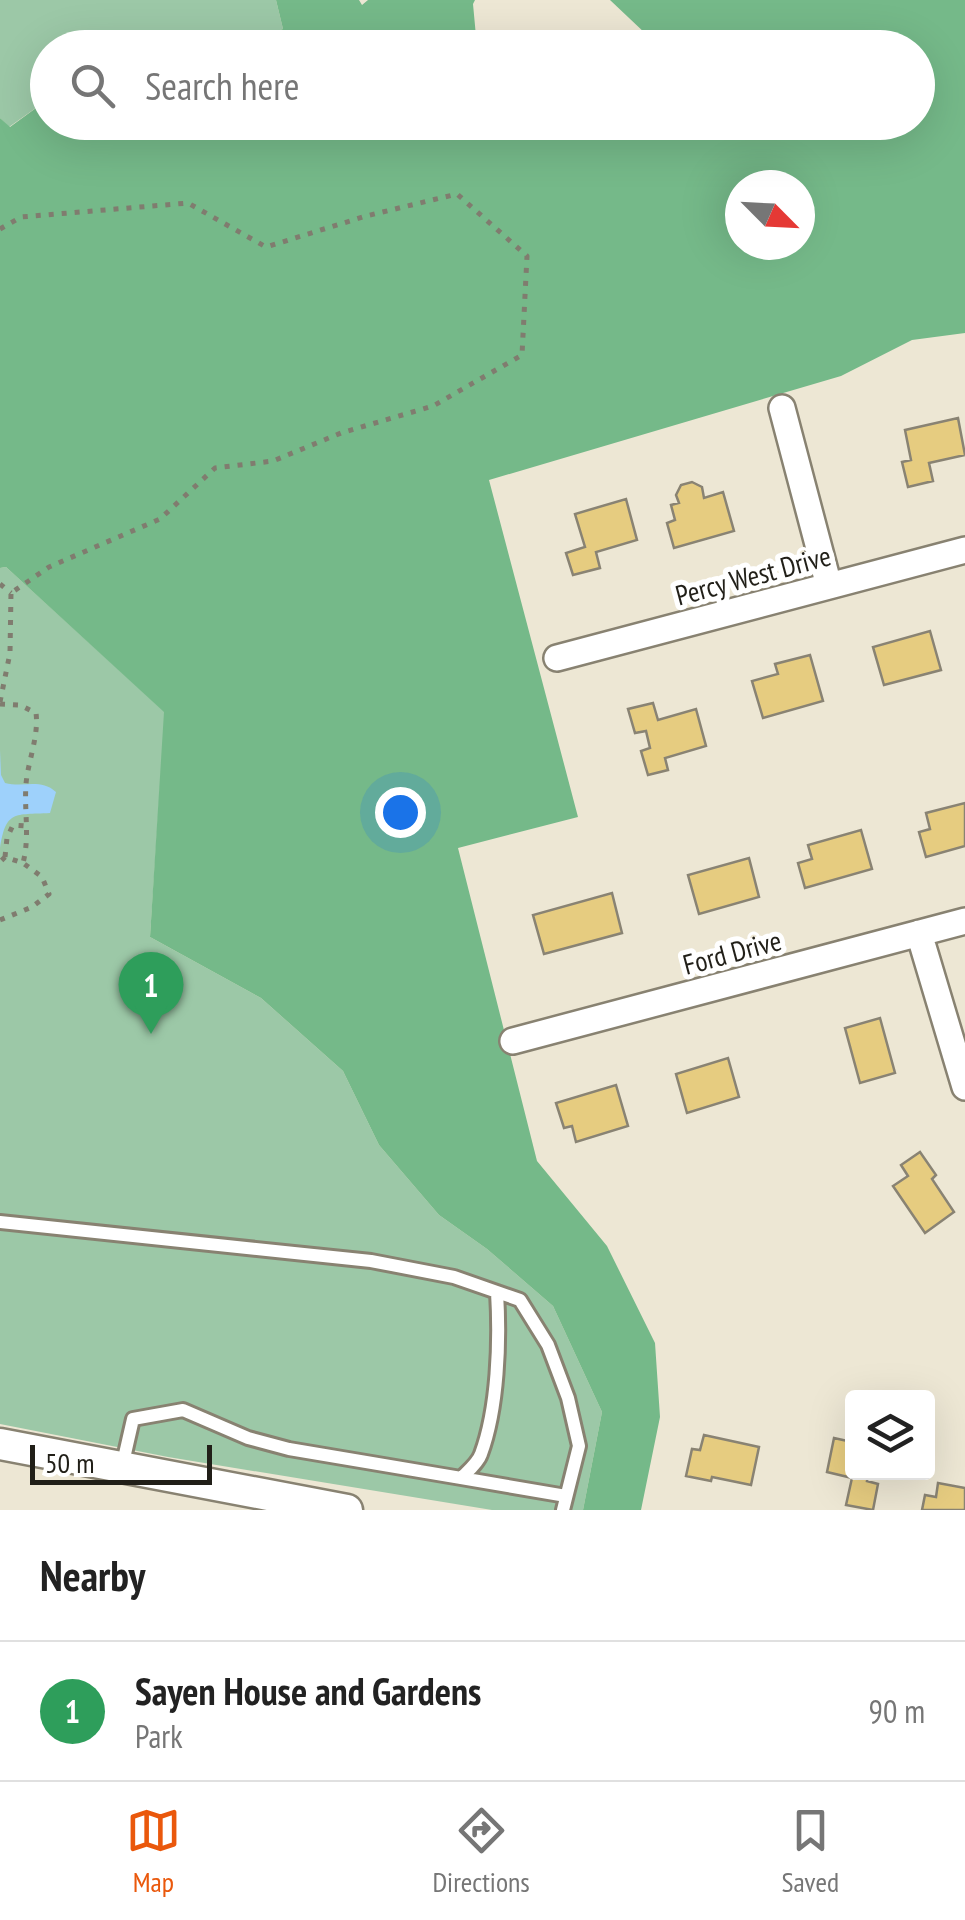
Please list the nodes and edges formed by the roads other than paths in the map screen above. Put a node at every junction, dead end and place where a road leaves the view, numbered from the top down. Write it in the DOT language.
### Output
graph roads {
  1 [pos="782,408"];
  2 [pos="965,550"];
  3 [pos="829,586"];
  4 [pos="557,658"];
  5 [pos="965,921"];
  6 [pos="919,933"];
  7 [pos="514,1041"];
  8 [pos="965,1087"];
  9 [pos="0,1222"];
  10 [pos="497,1292"];
  11 [pos="0,1444"];
  12 [pos="122,1467"];
  13 [pos="461,1478"];
  14 [pos="565,1503"];
  15 [pos="347,1510"];
  1 -- 3 [label="street"];
  2 -- 3 [label="street, Percy West Drive"];
  3 -- 4 [label="street, Percy West Drive"];
  5 -- 6 [label="street, Ford Drive"];
  6 -- 7 [label="street, Ford Drive"];
  6 -- 8 [label="street"];
  9 -- 10 [label="lane"];
  10 -- 13 [label="lane"];
  10 -- 14 [label="lane"];
  11 -- 12 [label="street"];
  12 -- 13 [label="lane"];
  12 -- 15 [label="street"];
  13 -- 14 [label="lane"];
}
